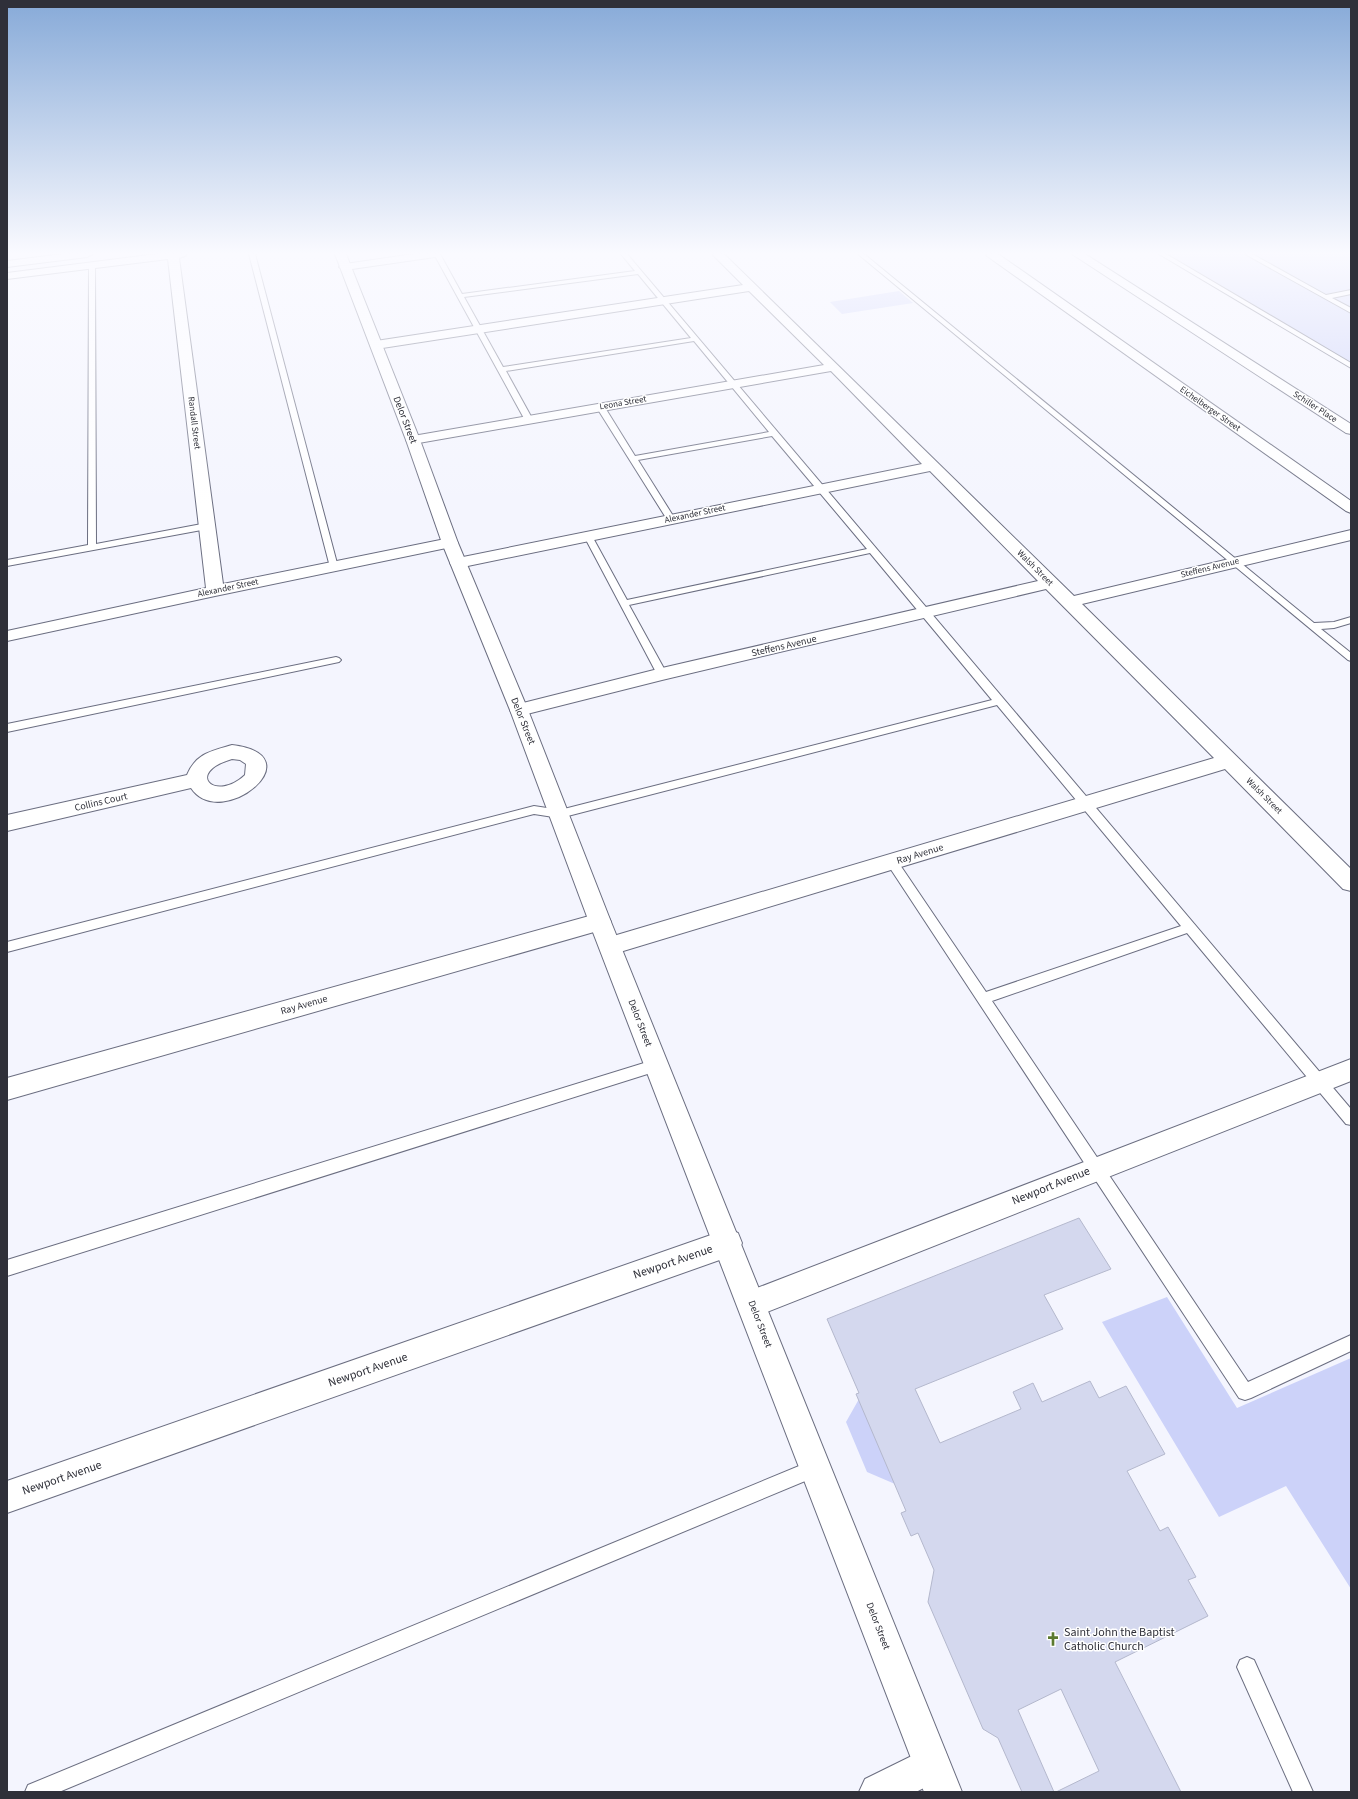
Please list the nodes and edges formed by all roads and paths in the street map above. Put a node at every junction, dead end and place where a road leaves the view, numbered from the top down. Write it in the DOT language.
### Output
graph roads {
  1 [pos="92,338"];
  2 [pos="186,338"];
  3 [pos="274,338"];
  4 [pos="374,338"];
  5 [pos="418,338"];
  6 [pos="484,338"];
  7 [pos="804,338"];
  8 [pos="962,338"];
  9 [pos="1110,338"];
  10 [pos="1208,338"];
  11 [pos="1304,338"];
  12 [pos="696,339"];
  13 [pos="376,344"];
  14 [pos="1351,366"];
  15 [pos="834,367"];
  16 [pos="501,370"];
  17 [pos="734,384"];
  18 [pos="601,408"];
  19 [pos="529,420"];
  20 [pos="1351,430"];
  21 [pos="775,433"];
  22 [pos="413,440"];
  23 [pos="633,459"];
  24 [pos="932,466"];
  25 [pos="822,488"];
  26 [pos="1351,508"];
  27 [pos="671,519"];
  28 [pos="207,526"];
  29 [pos="1351,535"];
  30 [pos="588,536"];
  31 [pos="450,543"];
  32 [pos="92,547"];
  33 [pos="873,550"];
  34 [pos="1233,562"];
  35 [pos="7,563"];
  36 [pos="458,563"];
  37 [pos="334,567"];
  38 [pos="1051,583"];
  39 [pos="215,591"];
  40 [pos="1070,602"];
  41 [pos="624,603"];
  42 [pos="926,613"];
  43 [pos="1351,620"];
  44 [pos="1312,626"];
  45 [pos="7,636"];
  46 [pos="1351,658"];
  47 [pos="336,660"];
  48 [pos="662,674"];
  49 [pos="1000,701"];
  50 [pos="519,710"];
  51 [pos="7,728"];
  52 [pos="1229,761"];
  53 [pos="196,780"];
  54 [pos="1087,804"];
  55 [pos="560,814"];
  56 [pos="7,823"];
  57 [pos="892,862"];
  58 [pos="1351,883"];
  59 [pos="600,922"];
  60 [pos="1190,927"];
  61 [pos="610,946"];
  62 [pos="7,947"];
  63 [pos="983,999"];
  64 [pos="657,1065"];
  65 [pos="1351,1070"];
  66 [pos="1320,1082"];
  67 [pos="7,1089"];
  68 [pos="1351,1119"];
  69 [pos="1095,1168"];
  70 [pos="728,1243"];
  71 [pos="7,1268"];
  72 [pos="752,1304"];
  73 [pos="1351,1343"];
  74 [pos="816,1468"];
  75 [pos="7,1497"];
  76 [pos="1247,1668"];
  77 [pos="938,1778"];
  78 [pos="35,1792"];
  79 [pos="878,1792"];
  80 [pos="1302,1792"];
  1 -- 32 [label="lane"];
  2 -- 28 [label="street, Randall Street"];
  3 -- 37 [label="lane"];
  4 -- 13 [label="street, Delor Street"];
  5 -- 13 [label="street"];
  6 -- 16 [label="lane"];
  7 -- 15 [label="street, Walsh Street"];
  8 -- 34 [label="lane"];
  9 -- 26 [label="street, Eichelberger Street"];
  10 -- 20 [label="street, Schiller Place"];
  11 -- 14 [label="lane"];
  12 -- 16 [label="lane"];
  12 -- 17 [label="lane"];
  13 -- 22 [label="street, Delor Street"];
  15 -- 17 [label="street, Leona Street"];
  15 -- 24 [label="street, Walsh Street"];
  16 -- 19 [label="lane"];
  17 -- 18 [label="street, Leona Street"];
  17 -- 21 [label="lane"];
  18 -- 19 [label="street, Leona Street"];
  18 -- 23 [label="lane"];
  19 -- 22 [label="street, Leona Street"];
  21 -- 23 [label="lane"];
  21 -- 25 [label="lane"];
  22 -- 31 [label="street, Delor Street"];
  23 -- 27 [label="lane"];
  24 -- 25 [label="street, Alexander Street"];
  24 -- 38 [label="street, Walsh Street"];
  25 -- 27 [label="street, Alexander Street"];
  25 -- 33 [label="lane"];
  27 -- 30 [label="street, Alexander Street"];
  28 -- 32 [label="lane"];
  28 -- 39 [label="street, Randall Street"];
  29 -- 34 [label="street, Steffens Avenue"];
  30 -- 36 [label="street, Alexander Street"];
  30 -- 41 [label="lane"];
  31 -- 36 [label="street, Delor Street"];
  31 -- 37 [label="street, Alexander Street"];
  32 -- 35 [label="lane"];
  33 -- 41 [label="lane"];
  33 -- 42 [label="lane"];
  34 -- 40 [label="street, Steffens Avenue"];
  34 -- 44 [label="lane"];
  36 -- 50 [label="street, Delor Street"];
  37 -- 39 [label="street, Alexander Street"];
  38 -- 40 [label="street, Walsh Street"];
  38 -- 42 [label="street, Steffens Avenue"];
  39 -- 45 [label="street, Alexander Street"];
  40 -- 52 [label="street, Walsh Street"];
  41 -- 48 [label="lane"];
  42 -- 48 [label="street, Steffens Avenue"];
  42 -- 49 [label="lane"];
  43 -- 44 [label="lane"];
  44 -- 46 [label="lane"];
  47 -- 51 [label="lane"];
  48 -- 50 [label="street, Steffens Avenue"];
  49 -- 54 [label="lane"];
  49 -- 55 [label="lane"];
  50 -- 55 [label="street, Delor Street"];
  52 -- 54 [label="street, Ray Avenue"];
  52 -- 58 [label="street, Walsh Street"];
  53 -- 56 [label="street, Collins Court"];
  54 -- 57 [label="street, Ray Avenue"];
  54 -- 60 [label="lane"];
  55 -- 59 [label="street, Delor Street"];
  55 -- 62 [label="lane"];
  57 -- 61 [label="street, Ray Avenue"];
  57 -- 63 [label="lane"];
  59 -- 61 [label="street, Delor Street"];
  59 -- 67 [label="street, Ray Avenue"];
  60 -- 63 [label="lane"];
  60 -- 66 [label="lane"];
  61 -- 64 [label="street, Delor Street"];
  63 -- 69 [label="lane"];
  64 -- 70 [label="street, Delor Street"];
  64 -- 71 [label="lane"];
  65 -- 66 [label="street, Newport Avenue"];
  66 -- 68 [label="lane"];
  66 -- 69 [label="street, Newport Avenue"];
  69 -- 72 [label="street, Newport Avenue"];
  69 -- 73 [label="lane"];
  70 -- 72 [label="street, Delor Street"];
  70 -- 75 [label="street, Newport Avenue"];
  72 -- 74 [label="street, Delor Street"];
  74 -- 77 [label="street, Delor Street"];
  74 -- 78 [label="lane"];
  76 -- 80 [label="lane"];
  77 -- 79 [label="street"];
}
